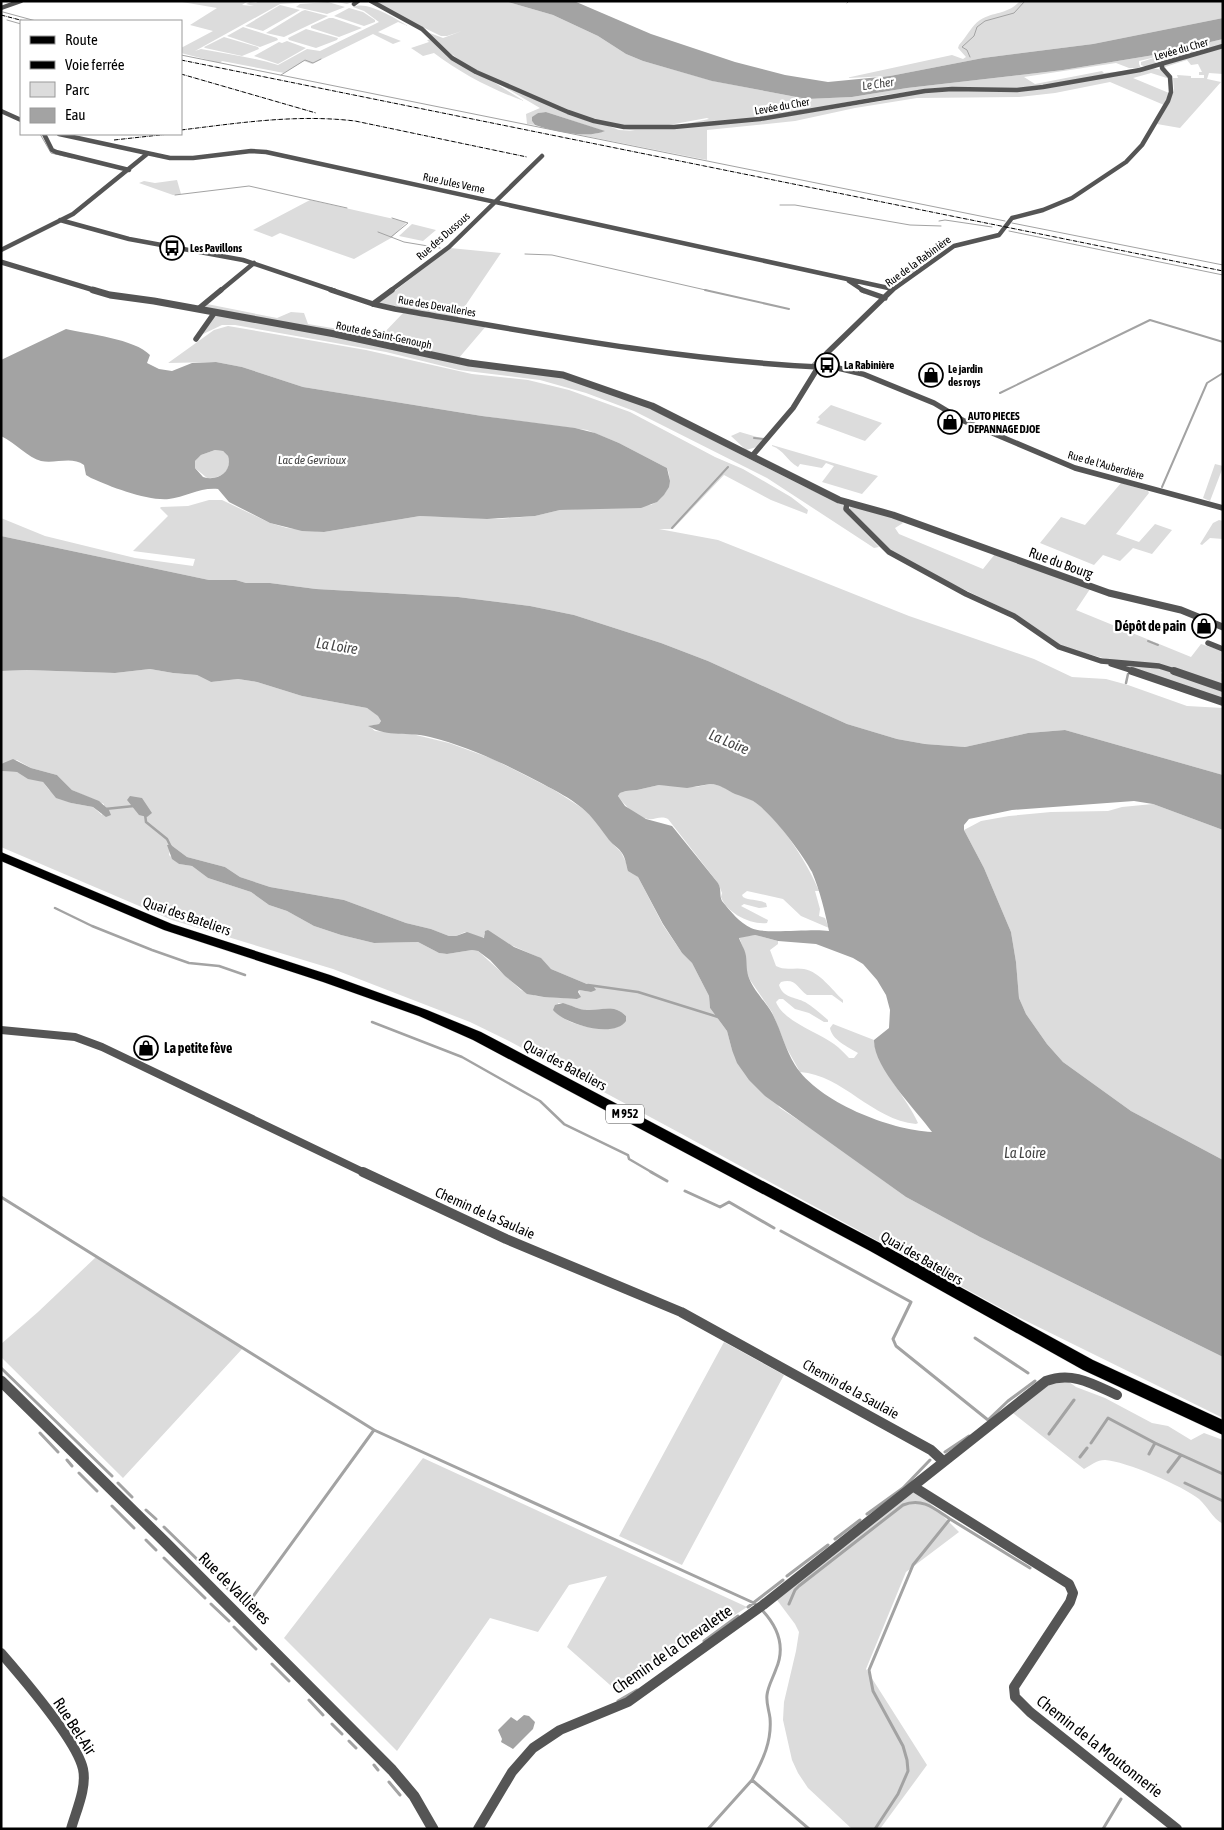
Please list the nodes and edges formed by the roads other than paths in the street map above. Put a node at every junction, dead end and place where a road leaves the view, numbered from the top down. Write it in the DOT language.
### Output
graph roads {
  1 [pos="21,1"];
  2 [pos="372,1"];
  3 [pos="1,8"];
  4 [pos="1223,46"];
  5 [pos="1162,66"];
  6 [pos="1,111"];
  7 [pos="20,120"];
  8 [pos="44,135"];
  9 [pos="63,135"];
  10 [pos="147,154"];
  11 [pos="542,156"];
  12 [pos="129,170"];
  13 [pos="495,202"];
  14 [pos="60,220"];
  15 [pos="1,250"];
  16 [pos="1,262"];
  17 [pos="254,263"];
  18 [pos="843,278"];
  19 [pos="893,289"];
  20 [pos="885,298"];
  21 [pos="373,304"];
  22 [pos="198,309"];
  23 [pos="215,312"];
  24 [pos="196,339"];
  25 [pos="820,365"];
  26 [pos="752,456"];
  27 [pos="847,502"];
  28 [pos="1223,508"];
  29 [pos="1223,627"];
  30 [pos="1208,643"];
  31 [pos="1223,649"];
  32 [pos="1108,662"];
  33 [pos="1223,688"];
  34 [pos="1223,702"];
  35 [pos="1,856"];
  36 [pos="1,1030"];
  37 [pos="1,1381"];
  38 [pos="1117,1395"];
  39 [pos="1223,1428"];
  40 [pos="943,1461"];
  41 [pos="914,1487"];
  42 [pos="1,1653"];
  43 [pos="71,1829"];
  44 [pos="433,1829"];
  45 [pos="478,1829"];
  46 [pos="1177,1829"];
  1 -- 3 [label="street"];
  2 -- 5 [label="street, Levée du Cher"];
  4 -- 5 [label="street, Levée du Cher"];
  5 -- 19 [label="street, Rue de la Rabinière"];
  6 -- 7 [label="street"];
  8 -- 12 [label="street"];
  9 -- 10 [label="street, Rue Jules Verne"];
  10 -- 12 [label="street"];
  10 -- 13 [label="street, Rue Jules Verne"];
  11 -- 13 [label="street, Rue des Dussous"];
  12 -- 14 [label="street"];
  13 -- 18 [label="street, Rue Jules Verne"];
  13 -- 21 [label="street, Rue des Dussous"];
  14 -- 15 [label="street"];
  14 -- 17 [label="street, Rue des Devalleries"];
  16 -- 22 [label="street, Route de Saint-Genouph"];
  17 -- 21 [label="street, Rue des Devalleries"];
  17 -- 22 [label="street"];
  18 -- 19 [label="street, Rue Jules Verne"];
  18 -- 20 [label="street, Rue Jules Verne"];
  19 -- 20 [label="street, Rue de la Rabinière"];
  20 -- 25 [label="street, Rue de la Rabinière"];
  21 -- 25 [label="street, Rue des Devalleries"];
  22 -- 23 [label="street, Route de Saint-Genouph"];
  23 -- 24 [label="street"];
  23 -- 26 [label="street, Route de Saint-Genouph"];
  25 -- 26 [label="street, Rue de la Rabinière"];
  25 -- 28 [label="street, Rue de l'Auberdière"];
  26 -- 27 [label="street, Rue du Bourg"];
  27 -- 29 [label="street, Rue du Bourg"];
  27 -- 32 [label="street"];
  30 -- 31 [label="street"];
  32 -- 33 [label="street"];
  32 -- 34 [label="street"];
  35 -- 39 [label="main road, Quai des Bateliers / M 952"];
  36 -- 40 [label="street, Chemin de la Saulaie"];
  37 -- 44 [label="street, Rue de Vallières"];
  38 -- 40 [label="street, Chemin de la Chevalette"];
  40 -- 41 [label="street, Chemin de la Chevalette"];
  41 -- 45 [label="street, Chemin de la Chevalette"];
  41 -- 46 [label="street, Chemin de la Moutonnerie"];
  42 -- 43 [label="street, Rue Bel-Air"];
}
